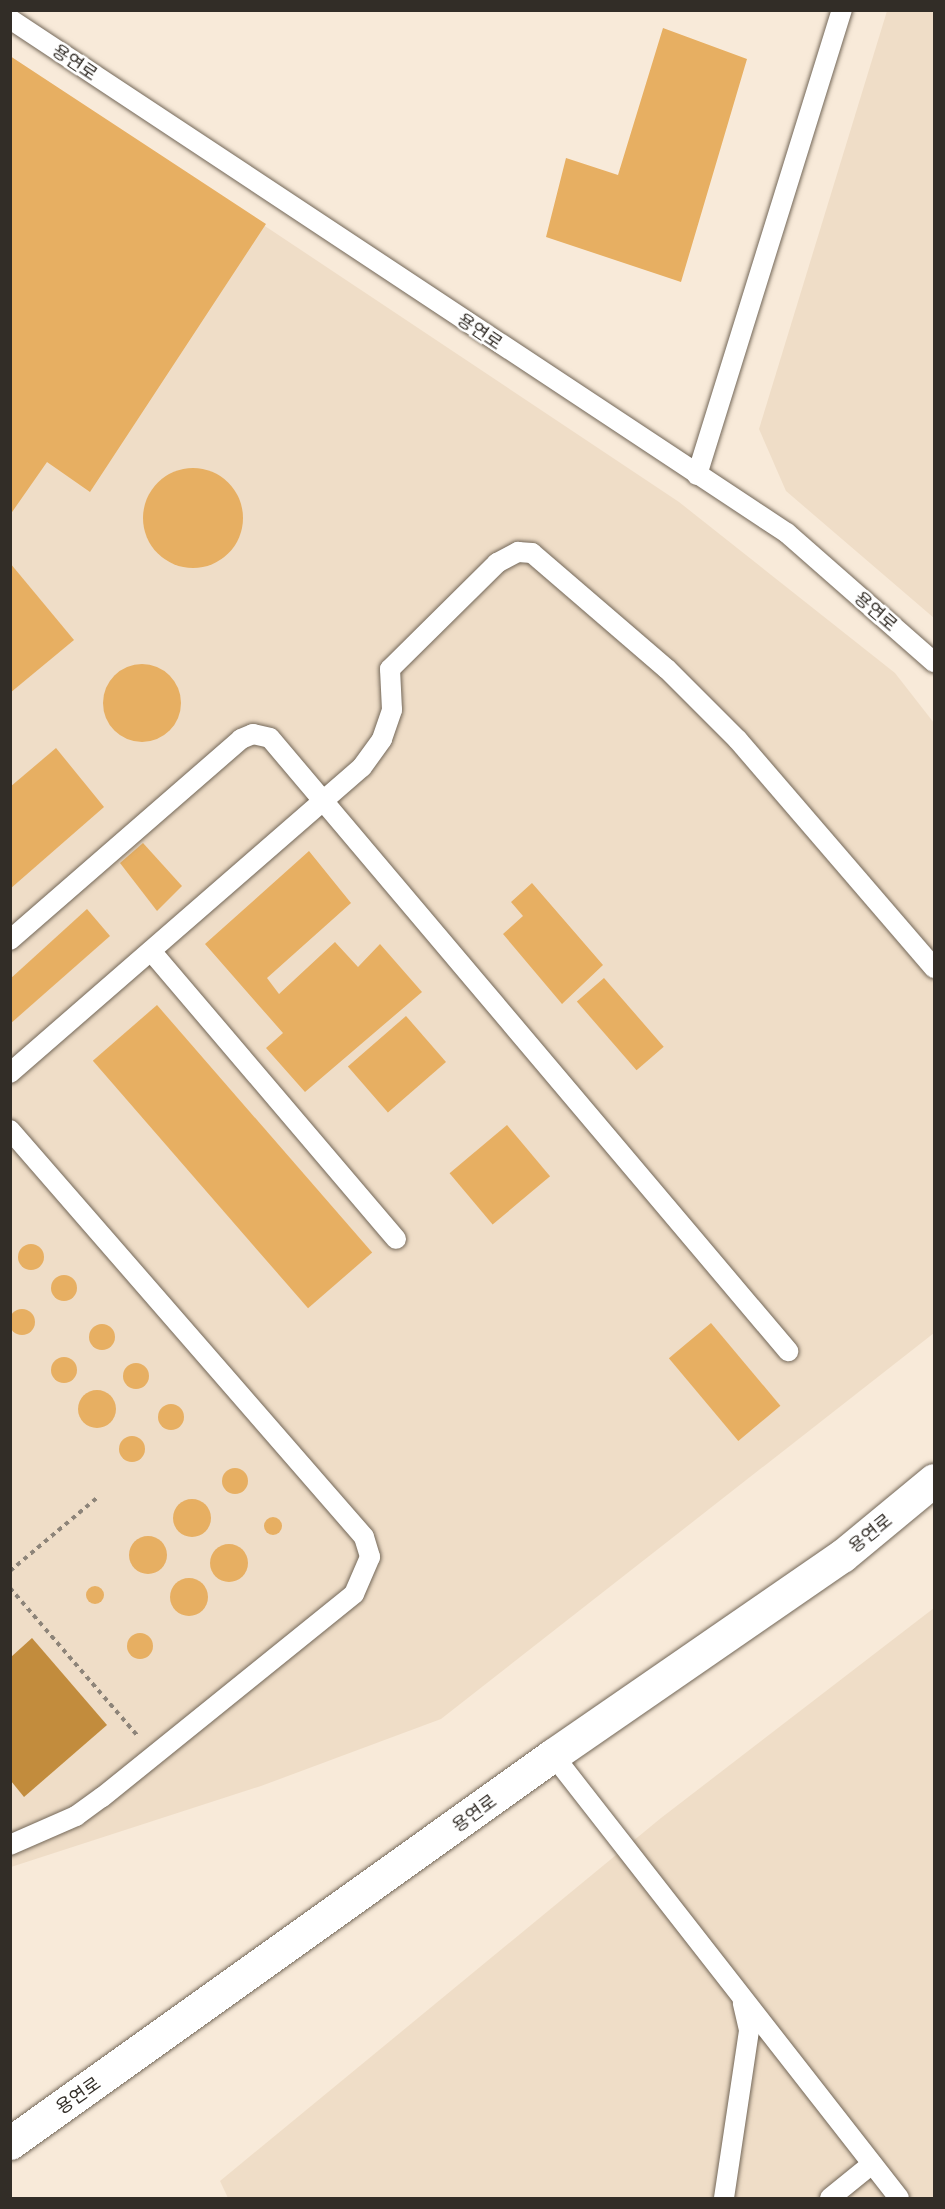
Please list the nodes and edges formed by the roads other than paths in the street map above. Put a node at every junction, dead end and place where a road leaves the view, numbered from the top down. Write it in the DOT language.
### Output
graph roads {
  1 [pos="842,10"];
  2 [pos="10,19"];
  3 [pos="697,475"];
  4 [pos="934,662"];
  5 [pos="323,801"];
  6 [pos="10,940"];
  7 [pos="151,951"];
  8 [pos="934,968"];
  9 [pos="10,1072"];
  10 [pos="10,1130"];
  11 [pos="396,1239"];
  12 [pos="788,1351"];
  13 [pos="934,1480"];
  14 [pos="553,1755"];
  15 [pos="10,1845"];
  16 [pos="742,1997"];
  17 [pos="10,2144"];
  18 [pos="872,2164"];
  19 [pos="724,2199"];
  20 [pos="830,2199"];
  21 [pos="899,2199"];
  1 -- 3 [label="lane"];
  2 -- 3 [label="lane, 용연로"];
  3 -- 4 [label="lane, 용연로"];
  5 -- 6 [label="lane"];
  5 -- 7 [label="lane"];
  5 -- 8 [label="lane"];
  5 -- 12 [label="lane"];
  7 -- 9 [label="lane"];
  7 -- 11 [label="lane"];
  10 -- 15 [label="lane"];
  13 -- 14 [label="street, 용연로"];
  14 -- 16 [label="lane"];
  14 -- 17 [label="street, 용연로"];
  16 -- 18 [label="lane"];
  16 -- 19 [label="lane"];
  18 -- 20 [label="lane"];
  18 -- 21 [label="lane"];
}
